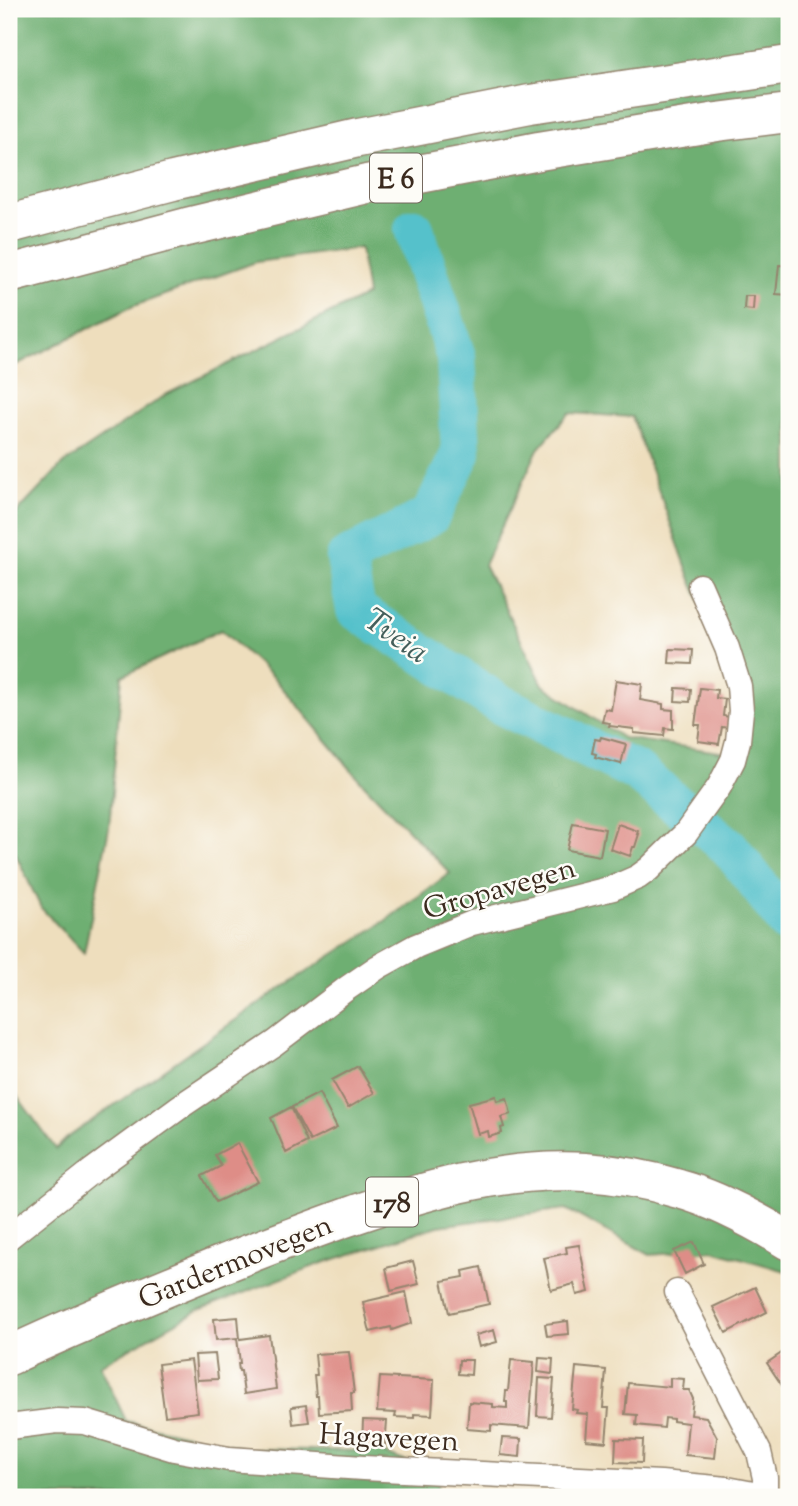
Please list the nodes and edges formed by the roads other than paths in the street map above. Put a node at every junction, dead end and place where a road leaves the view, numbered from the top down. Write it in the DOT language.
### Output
graph roads {
  1 [pos="789,65"];
  2 [pos="789,113"];
  3 [pos="9,224"];
  4 [pos="9,274"];
  5 [pos="700,586"];
  6 [pos="9,1237"];
  7 [pos="789,1241"];
  8 [pos="677,1292"];
  9 [pos="9,1356"];
  10 [pos="9,1427"];
  11 [pos="767,1497"];
  1 -- 3 [label="main road, E 6"];
  2 -- 4 [label="main road, E 6"];
  5 -- 6 [label="street, Gropavegen"];
  7 -- 9 [label="main road, Gardermovegen / 178"];
  8 -- 11 [label="street"];
  10 -- 11 [label="street, Hagavegen"];
}
